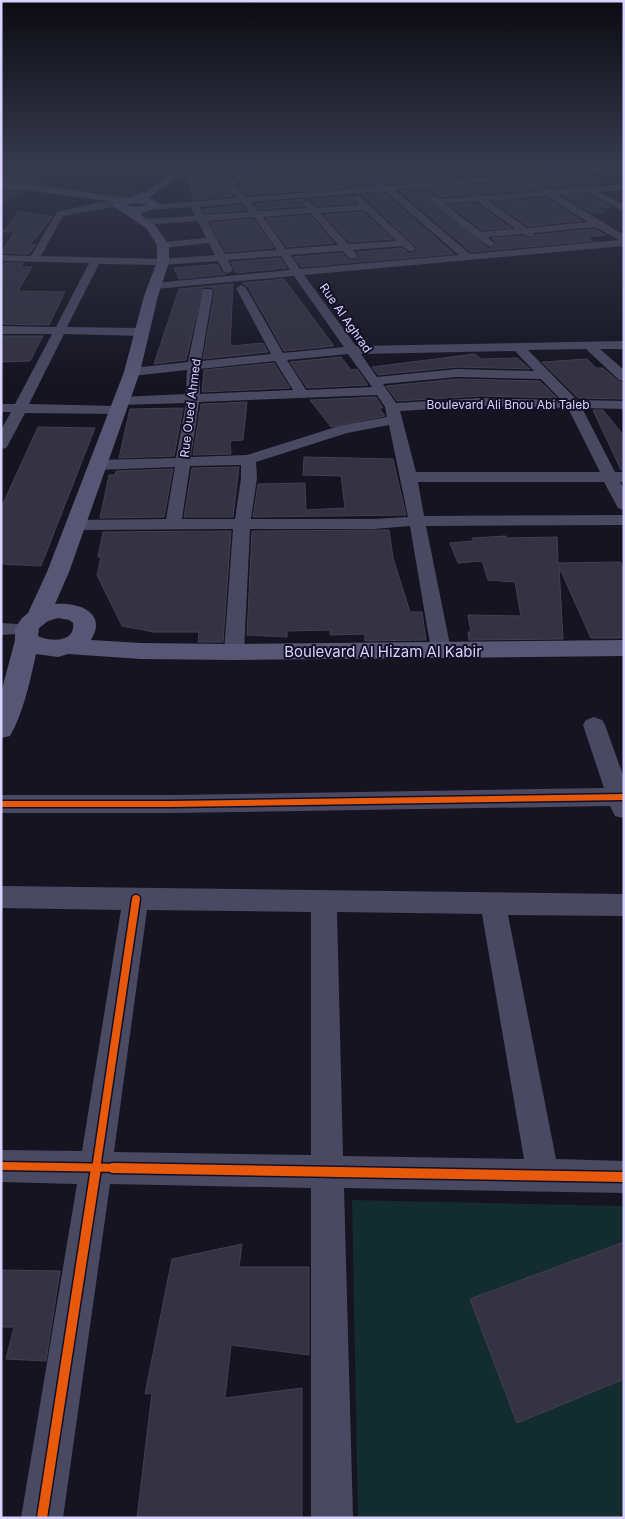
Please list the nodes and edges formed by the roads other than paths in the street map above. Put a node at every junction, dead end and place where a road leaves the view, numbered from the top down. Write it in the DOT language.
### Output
graph roads {
  1 [pos="46,238"];
  2 [pos="155,238"];
  3 [pos="273,238"];
  4 [pos="340,238"];
  5 [pos="402,238"];
  6 [pos="440,238"];
  7 [pos="482,238"];
  8 [pos="537,238"];
  9 [pos="212,240"];
  10 [pos="624,241"];
  11 [pos="405,243"];
  12 [pos="347,248"];
  13 [pos="554,249"];
  14 [pos="163,254"];
  15 [pos="284,254"];
  16 [pos="505,254"];
  17 [pos="1,258"];
  18 [pos="468,258"];
  19 [pos="34,259"];
  20 [pos="223,259"];
  21 [pos="96,260"];
  22 [pos="425,261"];
  23 [pos="362,267"];
  24 [pos="296,272"];
  25 [pos="231,278"];
  26 [pos="305,283"];
  27 [pos="241,288"];
  28 [pos="153,291"];
  29 [pos="207,291"];
  30 [pos="1,330"];
  31 [pos="59,331"];
  32 [pos="142,332"];
  33 [pos="588,345"];
  34 [pos="624,345"];
  35 [pos="518,347"];
  36 [pos="350,350"];
  37 [pos="279,357"];
  38 [pos="194,366"];
  39 [pos="132,372"];
  40 [pos="545,375"];
  41 [pos="624,377"];
  42 [pos="378,386"];
  43 [pos="303,395"];
  44 [pos="193,399"];
  45 [pos="572,404"];
  46 [pos="624,404"];
  47 [pos="119,406"];
  48 [pos="1,408"];
  49 [pos="19,408"];
  50 [pos="393,413"];
  51 [pos="1,445"];
  52 [pos="248,460"];
  53 [pos="183,463"];
  54 [pos="97,465"];
  55 [pos="409,477"];
  56 [pos="616,477"];
  57 [pos="624,505"];
  58 [pos="624,520"];
  59 [pos="416,521"];
  60 [pos="242,524"];
  61 [pos="76,525"];
  62 [pos="173,525"];
  63 [pos="58,572"];
  64 [pos="82,618"];
  65 [pos="30,628"];
  66 [pos="1,629"];
  67 [pos="61,648"];
  68 [pos="624,648"];
  69 [pos="441,650"];
  70 [pos="141,651"];
  71 [pos="234,652"];
  72 [pos="17,685"];
  73 [pos="594,725"];
  74 [pos="1,728"];
  75 [pos="622,803"];
  76 [pos="1,804"];
  77 [pos="1,897"];
  78 [pos="136,899"];
  79 [pos="324,901"];
  80 [pos="493,904"];
  81 [pos="624,905"];
  82 [pos="1,1166"];
  83 [pos="96,1168"];
  84 [pos="328,1172"];
  85 [pos="543,1176"];
  86 [pos="624,1177"];
  87 [pos="42,1518"];
  88 [pos="332,1518"];
  1 -- 19 [label="street"];
  2 -- 14 [label="street"];
  3 -- 15 [label="street, Rue Al Aghrad"];
  4 -- 12 [label="street"];
  5 -- 11 [label="street"];
  6 -- 18 [label="street"];
  7 -- 16 [label="street"];
  8 -- 13 [label="street"];
  9 -- 14 [label="street"];
  9 -- 20 [label="street"];
  10 -- 13 [label="street"];
  11 -- 12 [label="street"];
  11 -- 22 [label="street"];
  12 -- 15 [label="street"];
  12 -- 23 [label="street"];
  13 -- 16 [label="street"];
  14 -- 20 [label="street"];
  14 -- 21 [label="street"];
  14 -- 28 [label="street"];
  15 -- 20 [label="street"];
  15 -- 24 [label="street, Rue Al Aghrad"];
  16 -- 18 [label="street"];
  17 -- 19 [label="street"];
  18 -- 22 [label="street"];
  19 -- 21 [label="street"];
  20 -- 25 [label="street"];
  21 -- 31 [label="street"];
  22 -- 23 [label="street"];
  23 -- 24 [label="street"];
  24 -- 25 [label="street"];
  24 -- 26 [label="street, Rue Al Aghrad"];
  25 -- 28 [label="street"];
  26 -- 27 [label="street"];
  26 -- 36 [label="street, Rue Al Aghrad"];
  27 -- 29 [label="street"];
  27 -- 37 [label="street"];
  28 -- 29 [label="street"];
  28 -- 32 [label="street"];
  29 -- 38 [label="street, Rue Oued Ahmed"];
  30 -- 31 [label="street"];
  31 -- 32 [label="street"];
  31 -- 49 [label="street"];
  32 -- 39 [label="street"];
  33 -- 34 [label="street"];
  33 -- 35 [label="street"];
  33 -- 41 [label="street"];
  35 -- 36 [label="street"];
  35 -- 40 [label="street"];
  36 -- 37 [label="street"];
  36 -- 42 [label="street, Rue Al Aghrad"];
  37 -- 38 [label="street"];
  37 -- 43 [label="street"];
  38 -- 39 [label="street"];
  38 -- 44 [label="street, Rue Oued Ahmed"];
  39 -- 47 [label="street"];
  40 -- 42 [label="street"];
  40 -- 45 [label="street"];
  42 -- 43 [label="street"];
  42 -- 50 [label="street, Rue Al Aghrad"];
  43 -- 44 [label="street"];
  44 -- 47 [label="street"];
  44 -- 53 [label="street, Rue Oued Ahmed"];
  45 -- 46 [label="street, Boulevard Ali Bnou Abi Taleb"];
  45 -- 50 [label="street, Boulevard Ali Bnou Abi Taleb"];
  45 -- 56 [label="street"];
  47 -- 49 [label="street"];
  47 -- 54 [label="street"];
  48 -- 49 [label="street"];
  49 -- 51 [label="street"];
  50 -- 52 [label="street, Boulevard Ali Bnou Abi Taleb"];
  50 -- 55 [label="street, Rue Al Aghrad"];
  52 -- 53 [label="street, Boulevard Ali Bnou Abi Taleb"];
  52 -- 60 [label="street"];
  53 -- 54 [label="street, Boulevard Ali Bnou Abi Taleb"];
  53 -- 62 [label="street, Rue Oued Ahmed"];
  54 -- 61 [label="street"];
  55 -- 56 [label="street"];
  55 -- 59 [label="street, Rue Al Aghrad"];
  56 -- 57 [label="street"];
  58 -- 59 [label="street"];
  59 -- 60 [label="street"];
  59 -- 69 [label="street, Rue Al Aghrad"];
  60 -- 62 [label="street"];
  60 -- 71 [label="street"];
  61 -- 62 [label="street"];
  61 -- 63 [label="street"];
  63 -- 64 [label="street"];
  63 -- 65 [label="street"];
  64 -- 65 [label="street"];
  64 -- 67 [label="street"];
  64 -- 70 [label="street, Boulevard Al Hizam Al Kabir"];
  65 -- 66 [label="street"];
  65 -- 67 [label="street, Boulevard Al Hizam Al Kabir"];
  65 -- 72 [label="street"];
  67 -- 70 [label="street, Boulevard Al Hizam Al Kabir"];
  67 -- 72 [label="street"];
  68 -- 69 [label="street, Boulevard Al Hizam Al Kabir"];
  69 -- 71 [label="street, Boulevard Al Hizam Al Kabir"];
  70 -- 71 [label="street, Boulevard Al Hizam Al Kabir"];
  72 -- 74 [label="street"];
  73 -- 75 [label="street"];
  75 -- 76 [label="street"];
  77 -- 78 [label="street"];
  78 -- 79 [label="street"];
  78 -- 83 [label="street"];
  79 -- 80 [label="street"];
  79 -- 84 [label="street"];
  80 -- 81 [label="street"];
  80 -- 85 [label="street"];
  82 -- 83 [label="street"];
  83 -- 84 [label="street"];
  83 -- 87 [label="street"];
  84 -- 85 [label="street"];
  84 -- 88 [label="street"];
  85 -- 86 [label="street"];
}
